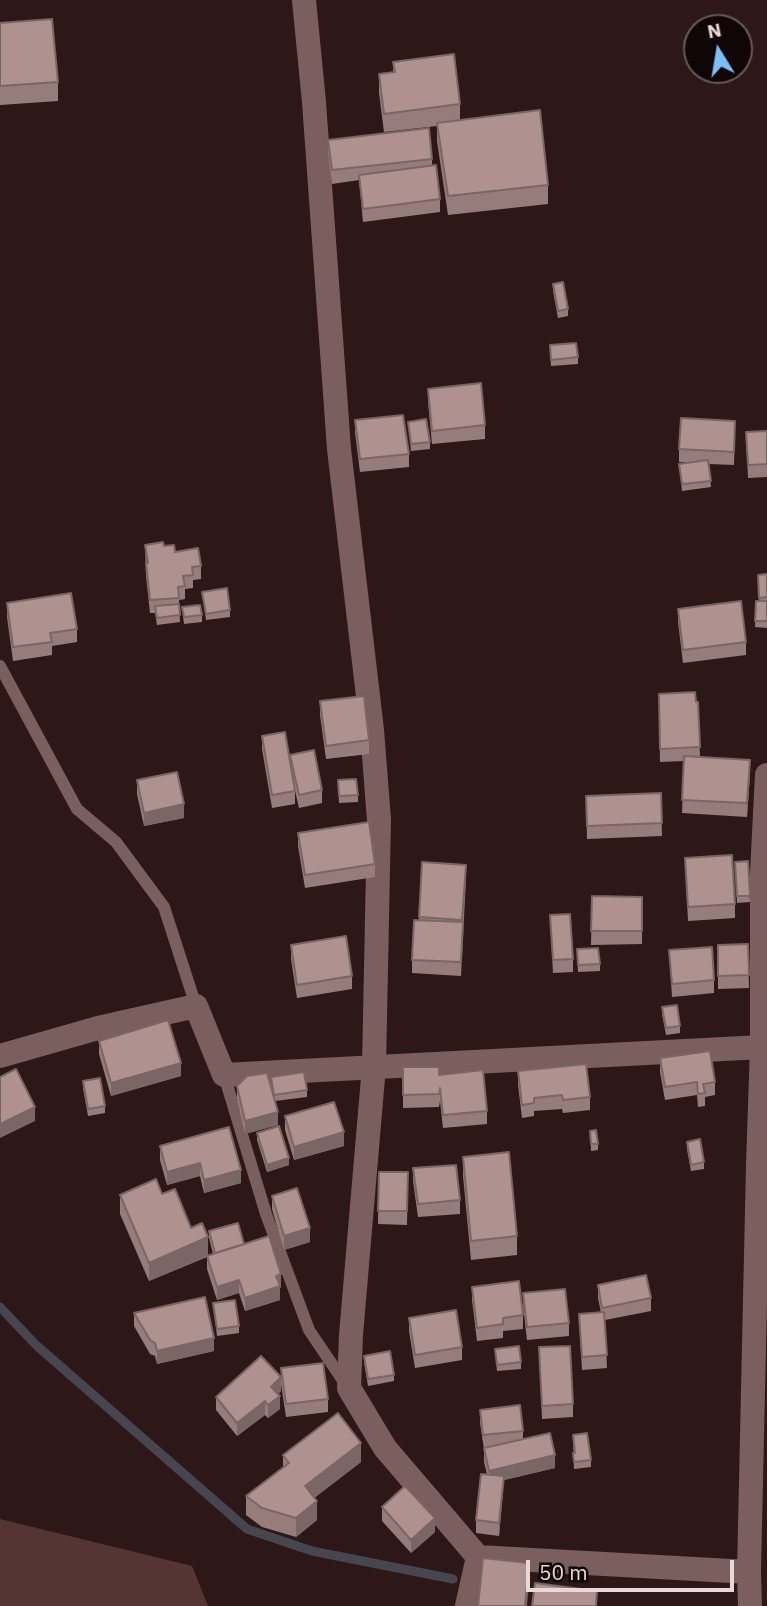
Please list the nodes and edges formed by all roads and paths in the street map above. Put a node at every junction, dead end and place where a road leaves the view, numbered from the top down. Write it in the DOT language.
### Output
graph roads {
  1 [pos="304,0"];
  2 [pos="0,666"];
  3 [pos="767,775"];
  4 [pos="765,872"];
  5 [pos="196,1006"];
  6 [pos="762,1047"];
  7 [pos="0,1056"];
  8 [pos="374,1066"];
  9 [pos="225,1075"];
  10 [pos="349,1388"];
  11 [pos="478,1557"];
  12 [pos="749,1572"];
  13 [pos="467,1606"];
  14 [pos="750,1606"];
  1 -- 8 [label="street"];
  2 -- 5 [label="lane"];
  3 -- 4 [label="street"];
  4 -- 6 [label="street"];
  5 -- 7 [label="street"];
  5 -- 9 [label="street"];
  6 -- 8 [label="street"];
  6 -- 12 [label="street"];
  8 -- 9 [label="street"];
  8 -- 10 [label="street"];
  9 -- 10 [label="lane"];
  10 -- 11 [label="street"];
  11 -- 12 [label="street"];
  11 -- 13 [label="street"];
  12 -- 14 [label="street"];
}
